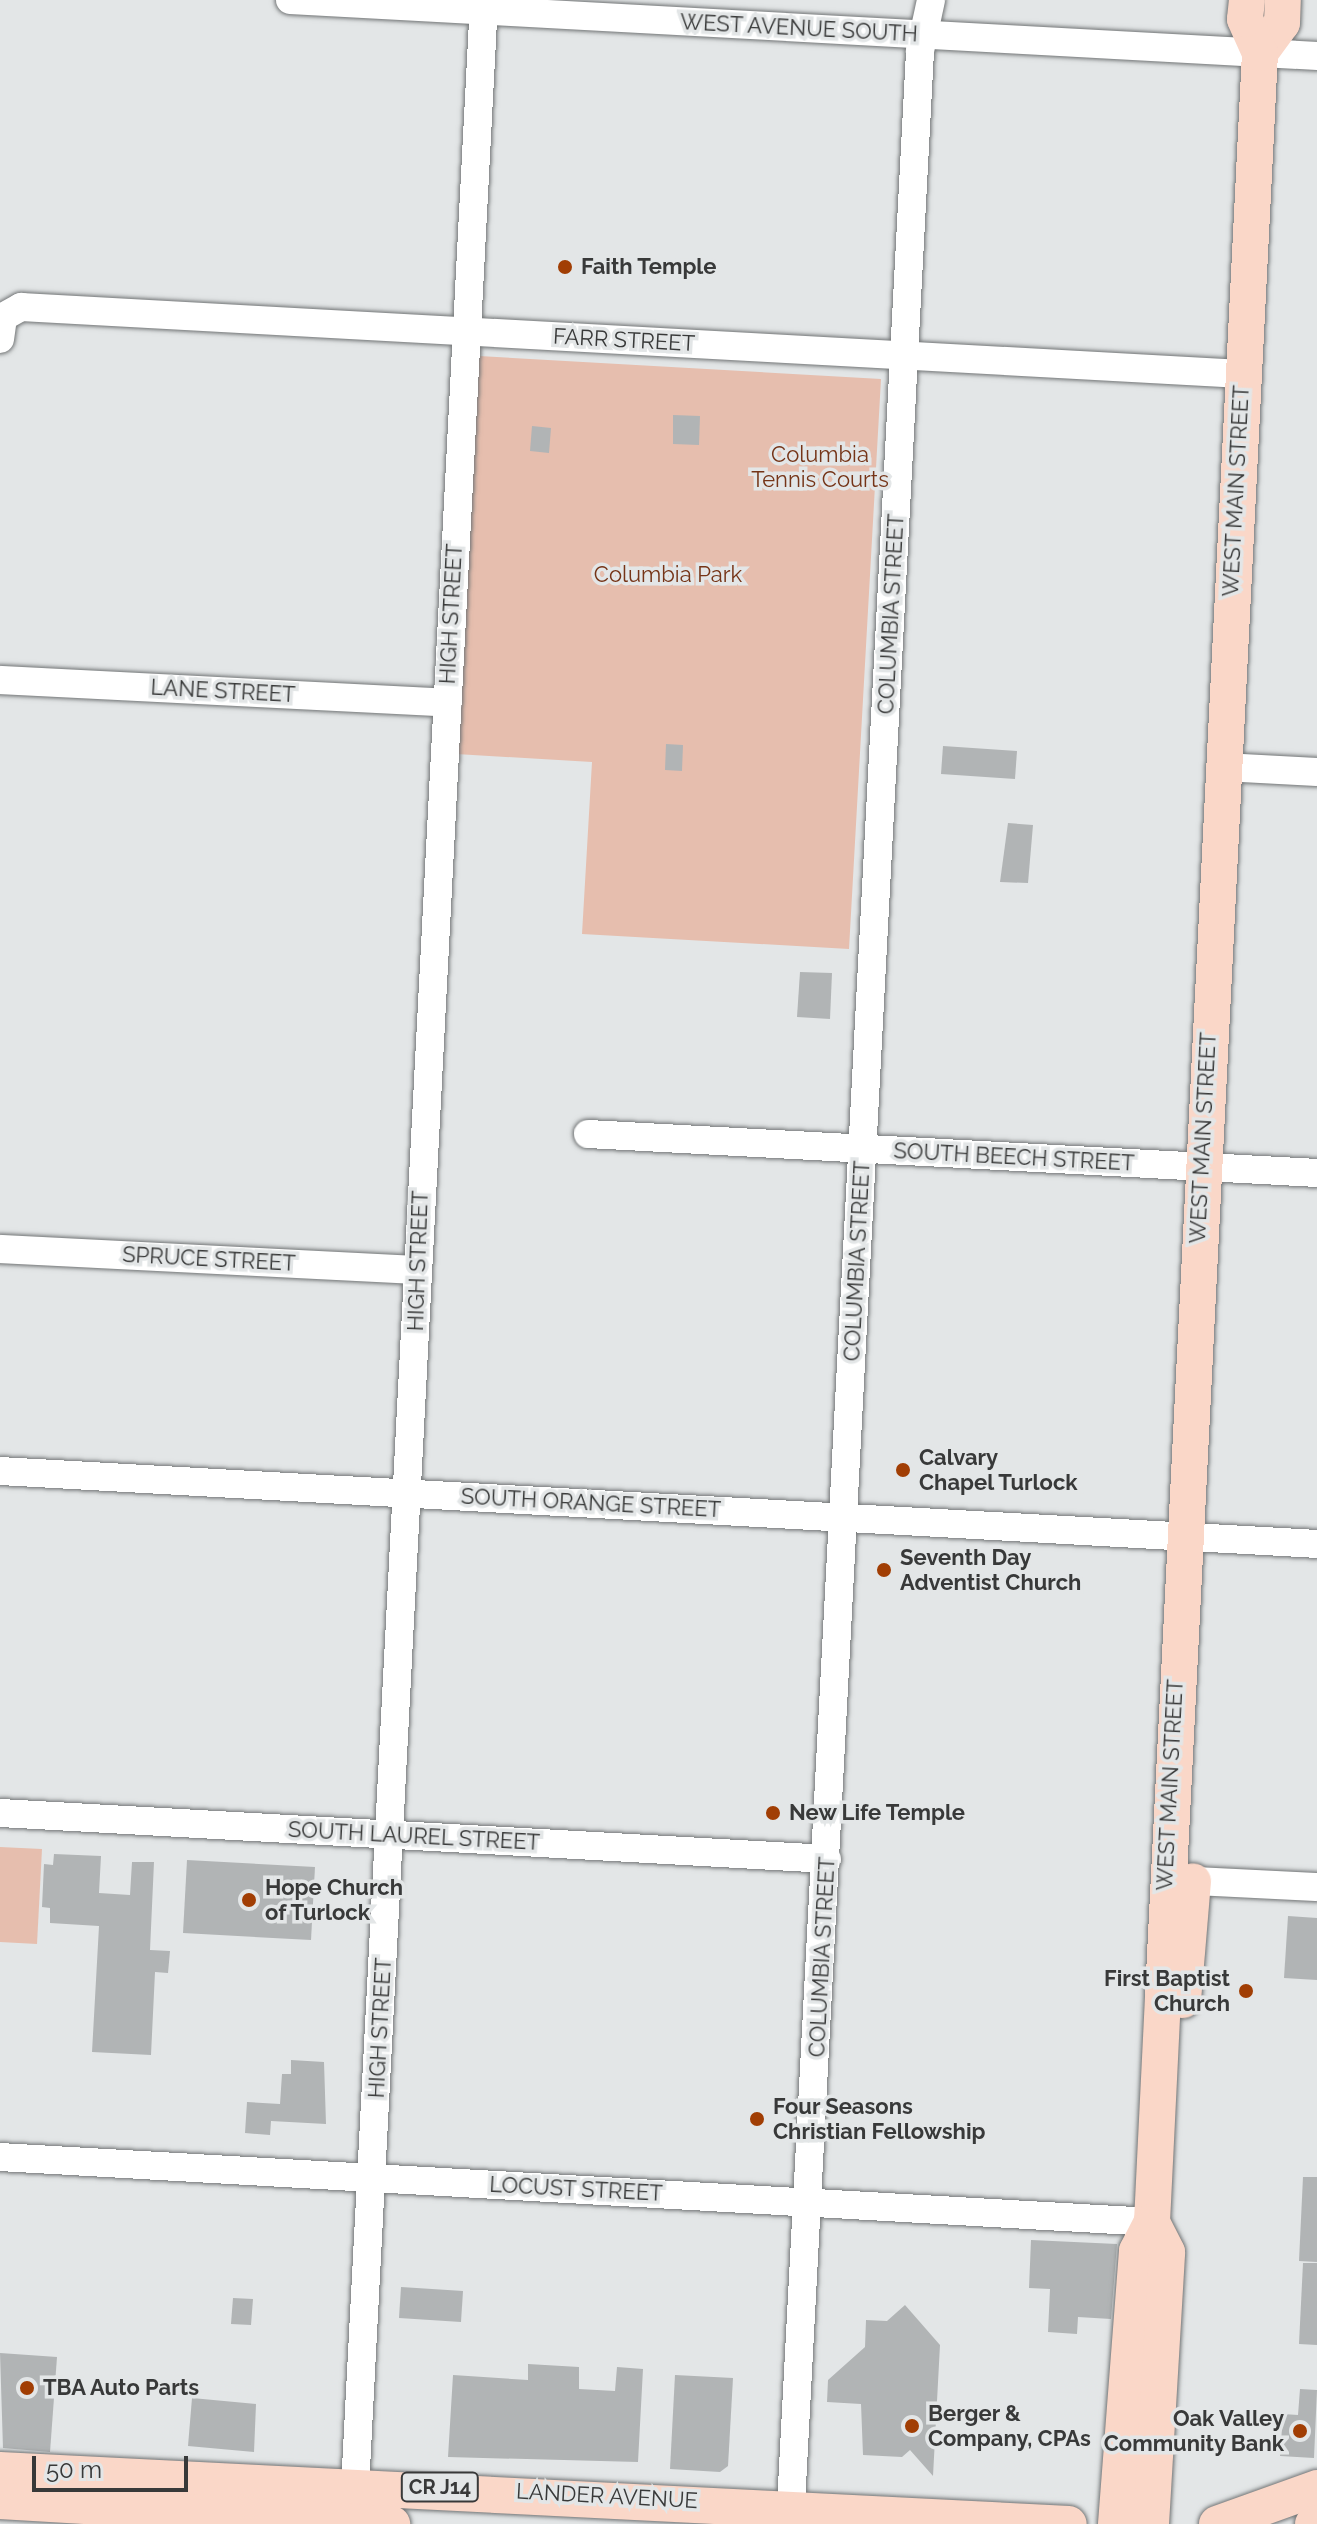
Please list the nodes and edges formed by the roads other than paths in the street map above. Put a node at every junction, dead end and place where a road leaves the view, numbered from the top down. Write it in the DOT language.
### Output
graph roads {
  1 [pos="290,0"];
  2 [pos="931,0"];
  3 [pos="1247,0"];
  4 [pos="1283,0"];
  5 [pos="484,5"];
  6 [pos="924,35"];
  7 [pos="1260,53"];
  8 [pos="1317,56"];
  9 [pos="467,332"];
  10 [pos="0,339"];
  11 [pos="904,356"];
  12 [pos="1242,374"];
  13 [pos="0,680"];
  14 [pos="447,703"];
  15 [pos="1223,767"];
  16 [pos="1317,772"];
  17 [pos="588,1134"];
  18 [pos="863,1149"];
  19 [pos="1201,1167"];
  20 [pos="1317,1173"];
  21 [pos="0,1249"];
  22 [pos="417,1270"];
  23 [pos="0,1471"];
  24 [pos="408,1492"];
  25 [pos="845,1517"];
  26 [pos="1182,1536"];
  27 [pos="1317,1544"];
  28 [pos="0,1813"];
  29 [pos="389,1834"];
  30 [pos="827,1859"];
  31 [pos="1179,1880"];
  32 [pos="1317,1887"];
  33 [pos="0,2157"];
  34 [pos="372,2178"];
  35 [pos="808,2202"];
  36 [pos="1152,2222"];
  37 [pos="0,2470"];
  38 [pos="355,2483"];
  39 [pos="1317,2488"];
  40 [pos="0,2501"];
  41 [pos="791,2515"];
  42 [pos="87,2516"];
  43 [pos="265,2520"];
  44 [pos="353,2523"];
  45 [pos="392,2524"];
  46 [pos="1069,2524"];
  47 [pos="1116,2524"];
  48 [pos="1151,2524"];
  49 [pos="1217,2524"];
  1 -- 5 [label="street, WEST AVENUE SOUTH"];
  2 -- 6 [label="street, COLUMBIA STREET"];
  3 -- 7 [label="main road, WEST MAIN STREET"];
  4 -- 7 [label="main road"];
  5 -- 6 [label="street, WEST AVENUE SOUTH"];
  5 -- 9 [label="street, HIGH STREET"];
  6 -- 7 [label="street, WEST AVENUE SOUTH"];
  6 -- 11 [label="street, COLUMBIA STREET"];
  7 -- 8 [label="street, WEST AVENUE SOUTH"];
  7 -- 12 [label="main road, WEST MAIN STREET"];
  9 -- 10 [label="street, FARR STREET"];
  9 -- 11 [label="street, FARR STREET"];
  9 -- 14 [label="street, HIGH STREET"];
  11 -- 12 [label="street, FARR STREET"];
  11 -- 18 [label="street, COLUMBIA STREET"];
  12 -- 15 [label="main road, WEST MAIN STREET"];
  13 -- 14 [label="street, LANE STREET"];
  14 -- 22 [label="street, HIGH STREET"];
  15 -- 16 [label="street"];
  15 -- 19 [label="main road, WEST MAIN STREET"];
  17 -- 18 [label="street, SOUTH BEECH STREET"];
  18 -- 19 [label="street, SOUTH BEECH STREET"];
  18 -- 25 [label="street, COLUMBIA STREET"];
  19 -- 20 [label="street, SOUTH BEECH STREET"];
  19 -- 26 [label="main road, WEST MAIN STREET"];
  21 -- 22 [label="street, SPRUCE STREET"];
  22 -- 24 [label="street, HIGH STREET"];
  23 -- 24 [label="street, SOUTH ORANGE STREET"];
  24 -- 25 [label="street, SOUTH ORANGE STREET"];
  24 -- 29 [label="street, HIGH STREET"];
  25 -- 26 [label="street, SOUTH ORANGE STREET"];
  25 -- 30 [label="street, COLUMBIA STREET"];
  26 -- 27 [label="street, SOUTH ORANGE STREET"];
  26 -- 31 [label="main road, WEST MAIN STREET"];
  28 -- 29 [label="street, SOUTH LAUREL STREET"];
  29 -- 30 [label="street, SOUTH LAUREL STREET"];
  29 -- 34 [label="street, HIGH STREET"];
  30 -- 35 [label="street, COLUMBIA STREET"];
  31 -- 32 [label="street"];
  31 -- 36 [label="main road, WEST MAIN STREET"];
  33 -- 34 [label="street, LOCUST STREET"];
  34 -- 35 [label="street, LOCUST STREET"];
  34 -- 38 [label="street, HIGH STREET"];
  35 -- 36 [label="street, LOCUST STREET"];
  35 -- 41 [label="street, COLUMBIA STREET"];
  36 -- 47 [label="main road, WEST MAIN STREET"];
  36 -- 48 [label="main road, WEST MAIN STREET"];
  37 -- 38 [label="main road, LANDER AVENUE / CR J14"];
  38 -- 41 [label="main road, LANDER AVENUE / CR J14"];
  38 -- 44 [label="street, HIGH STREET"];
  39 -- 49 [label="main road"];
  40 -- 42 [label="main road, CR J14"];
  41 -- 46 [label="main road, LANDER AVENUE / CR J14"];
  42 -- 43 [label="main road, CR J14"];
  43 -- 44 [label="main road, CR J14"];
  44 -- 45 [label="main road, CR J14"];
}
